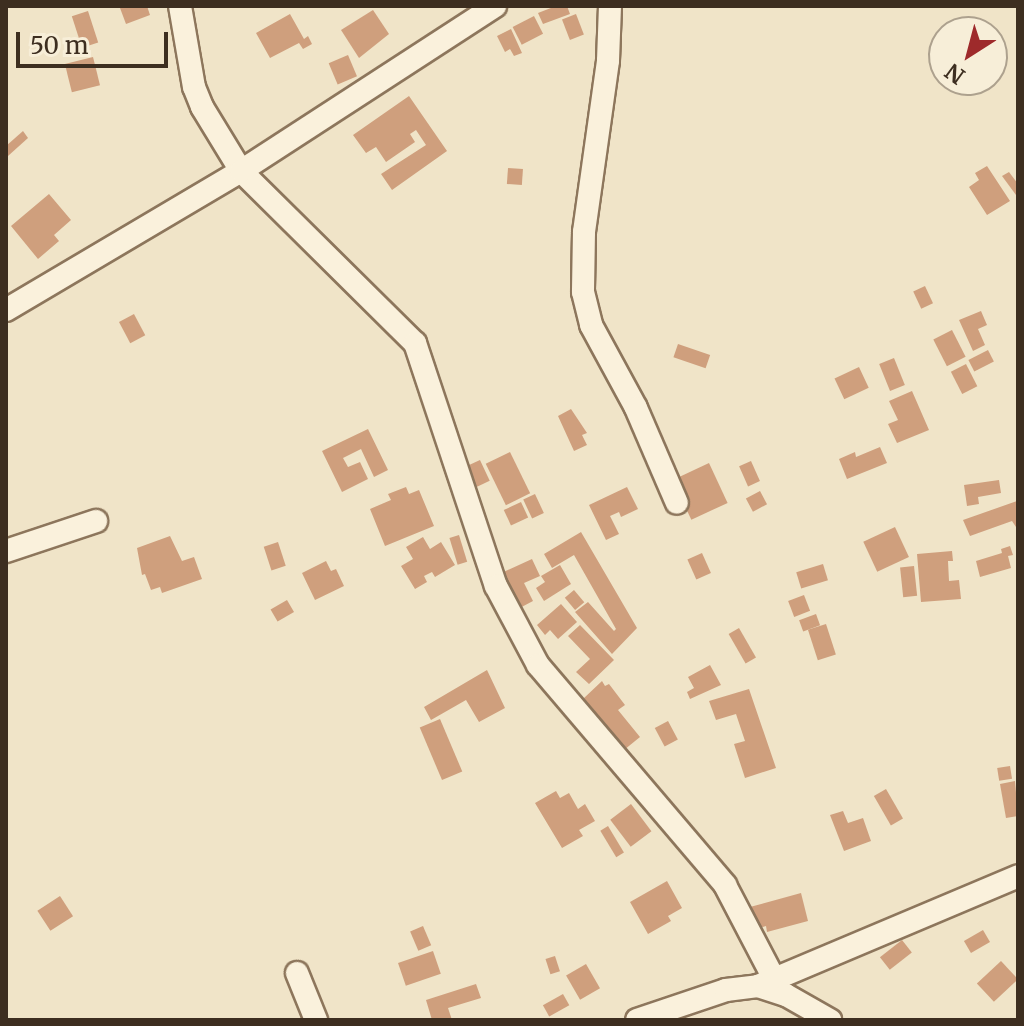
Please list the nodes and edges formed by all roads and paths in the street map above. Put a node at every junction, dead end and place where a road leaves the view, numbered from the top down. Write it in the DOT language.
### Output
graph roads {
  1 [pos="180,6"];
  2 [pos="495,6"];
  3 [pos="610,6"];
  4 [pos="241,171"];
  5 [pos="6,310"];
  6 [pos="677,503"];
  7 [pos="96,521"];
  8 [pos="6,551"];
  9 [pos="1018,876"];
  10 [pos="297,973"];
  11 [pos="766,982"];
  12 [pos="316,1020"];
  13 [pos="637,1020"];
  14 [pos="830,1020"];
  1 -- 4 [label="street"];
  2 -- 4 [label="street"];
  3 -- 6 [label="street"];
  4 -- 5 [label="street"];
  4 -- 11 [label="street"];
  7 -- 8 [label="street"];
  9 -- 11 [label="street"];
  10 -- 12 [label="street"];
  11 -- 13 [label="street"];
  11 -- 14 [label="street"];
}
